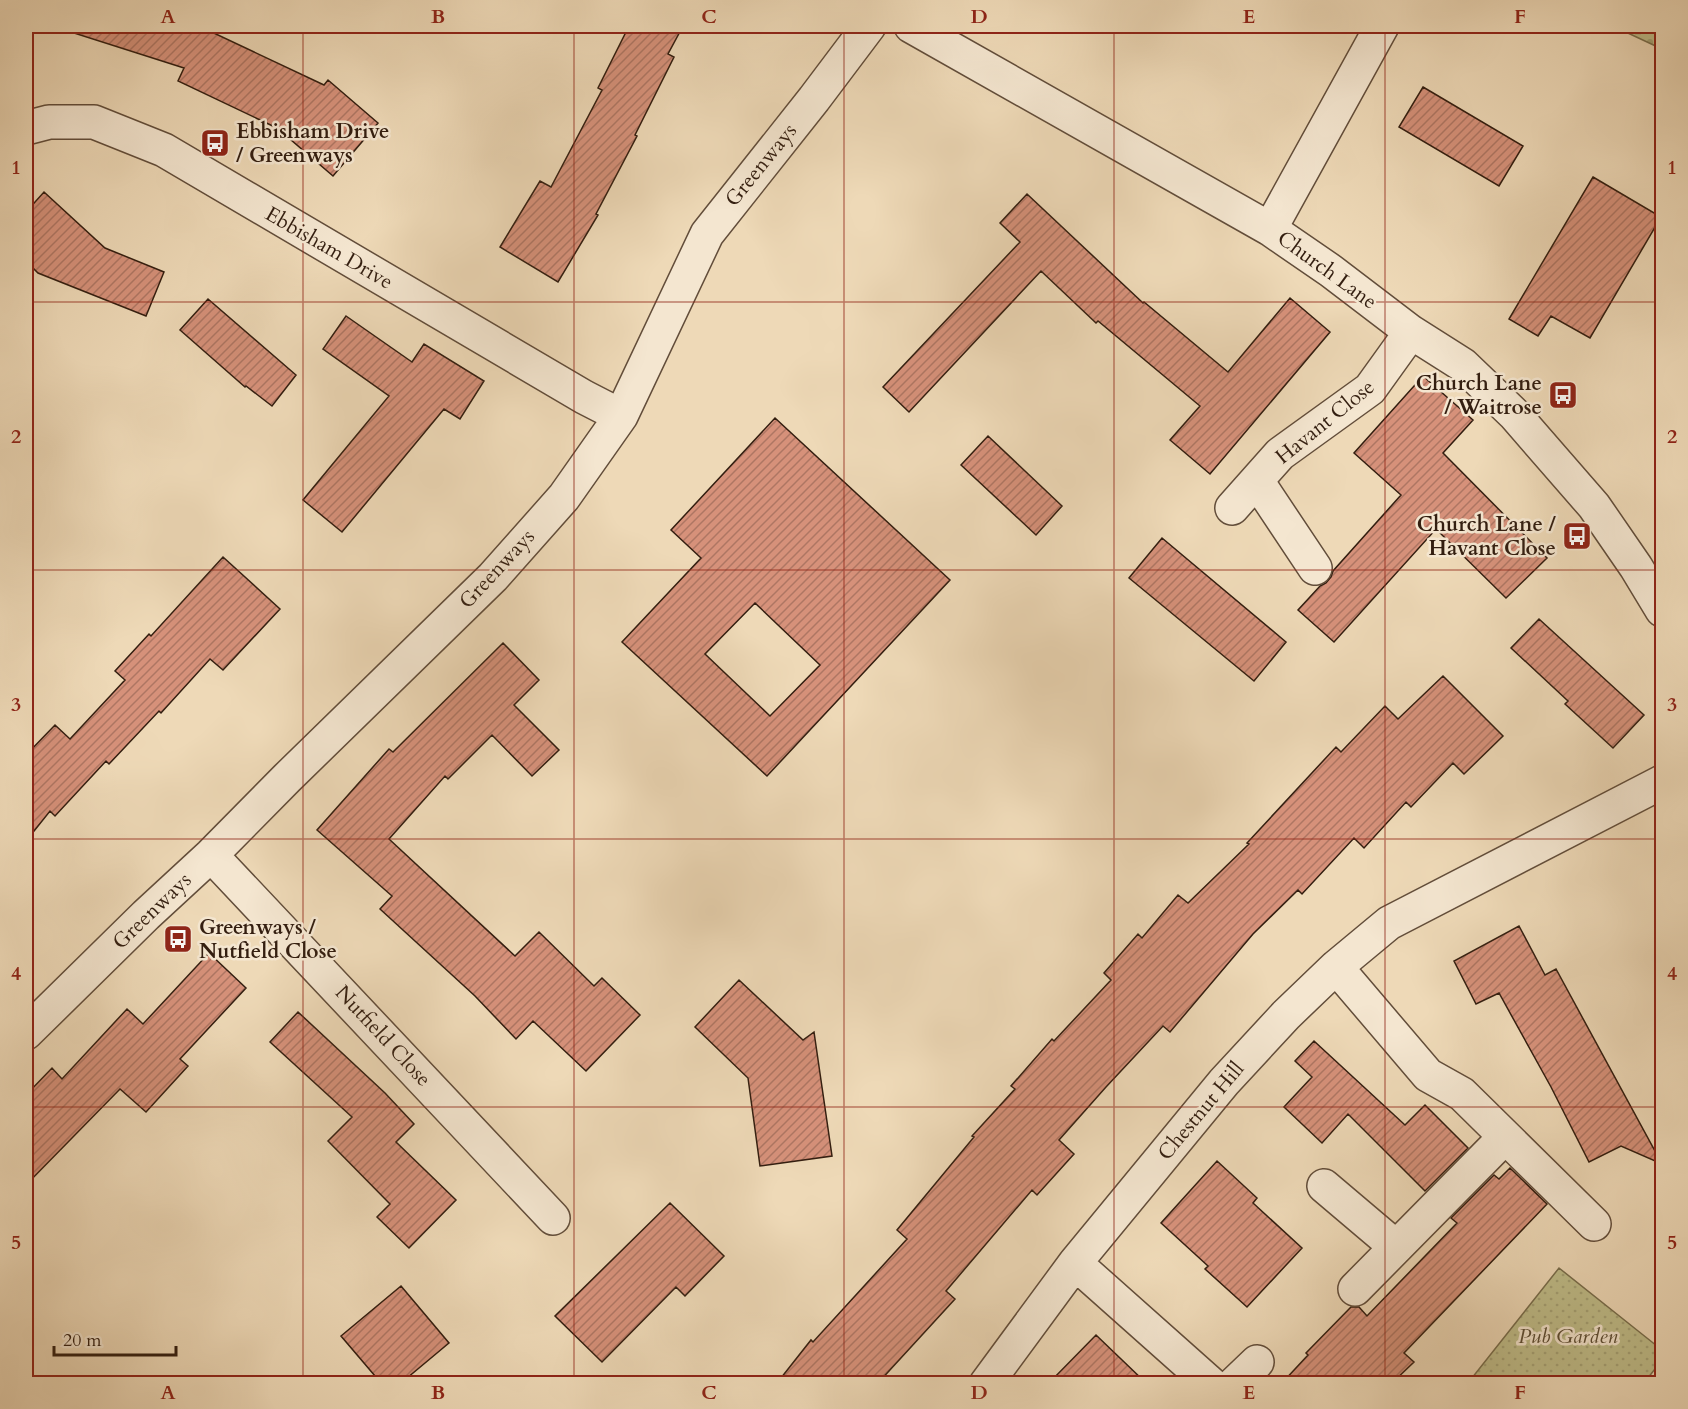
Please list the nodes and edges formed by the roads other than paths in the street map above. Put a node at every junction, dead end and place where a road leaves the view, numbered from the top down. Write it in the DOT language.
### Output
graph roads {
  1 [pos="869,26"];
  2 [pos="911,26"];
  3 [pos="1382,26"];
  4 [pos="26,128"];
  5 [pos="1270,229"];
  6 [pos="1411,332"];
  7 [pos="621,416"];
  8 [pos="1257,481"];
  9 [pos="1232,508"];
  10 [pos="1315,568"];
  11 [pos="1662,610"];
  12 [pos="1662,782"];
  13 [pos="211,855"];
  14 [pos="1336,968"];
  15 [pos="26,1033"];
  16 [pos="1505,1137"];
  17 [pos="1324,1186"];
  18 [pos="553,1218"];
  19 [pos="1594,1224"];
  20 [pos="1396,1246"];
  21 [pos="1074,1263"];
  22 [pos="1355,1289"];
  23 [pos="986,1383"];
  24 [pos="1211,1383"];
  1 -- 7 [label="street, Greenways"];
  2 -- 5 [label="street, Church Lane"];
  3 -- 5 [label="street"];
  4 -- 7 [label="street, Ebbisham Drive"];
  5 -- 6 [label="street, Church Lane"];
  6 -- 8 [label="street, Havant Close"];
  6 -- 11 [label="street, Church Lane"];
  7 -- 13 [label="street, Greenways"];
  8 -- 9 [label="street, Havant Close"];
  8 -- 10 [label="street, Havant Close"];
  12 -- 14 [label="street, Chestnut Hill"];
  13 -- 15 [label="street, Greenways"];
  13 -- 18 [label="street, Nutfield Close"];
  14 -- 16 [label="street"];
  14 -- 21 [label="street, Chestnut Hill"];
  16 -- 19 [label="street"];
  16 -- 20 [label="street"];
  17 -- 20 [label="street"];
  20 -- 22 [label="street"];
  21 -- 23 [label="street, Chestnut Hill"];
  21 -- 24 [label="street"];
}
